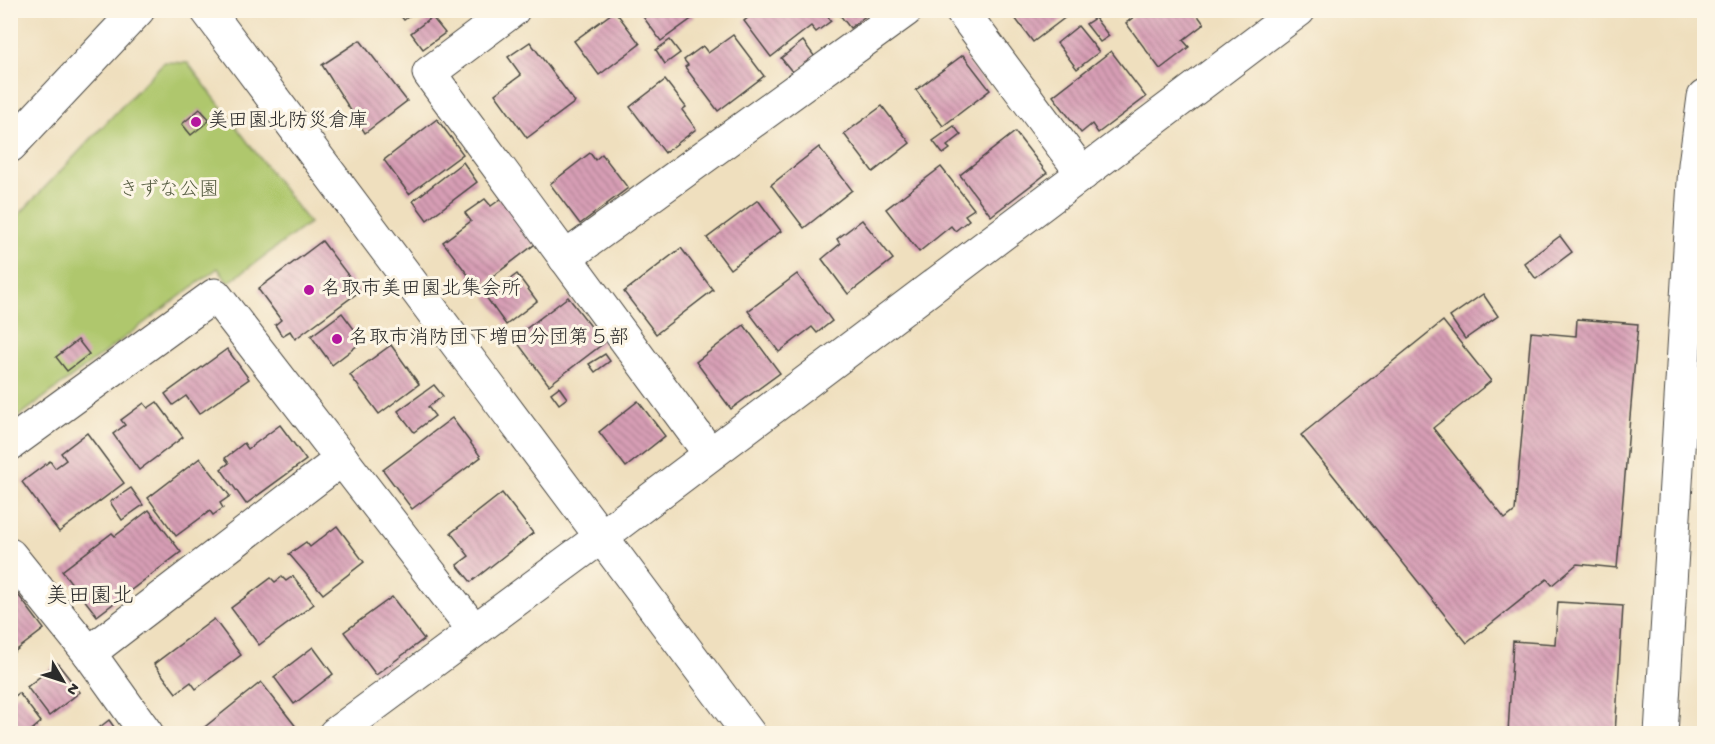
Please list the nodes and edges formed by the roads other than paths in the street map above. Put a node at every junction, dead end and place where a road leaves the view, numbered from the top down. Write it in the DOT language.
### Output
graph roads {
  1 [pos="138,10"];
  2 [pos="207,10"];
  3 [pos="513,10"];
  4 [pos="906,10"];
  5 [pos="961,10"];
  6 [pos="1299,10"];
  7 [pos="1704,97"];
  8 [pos="10,146"];
  9 [pos="1083,174"];
  10 [pos="565,258"];
  11 [pos="10,444"];
  12 [pos="710,454"];
  13 [pos="342,459"];
  14 [pos="601,537"];
  15 [pos="10,555"];
  16 [pos="474,630"];
  17 [pos="89,653"];
  18 [pos="147,734"];
  19 [pos="335,734"];
  20 [pos="749,734"];
  21 [pos="1661,734"];
  1 -- 8 [label="street"];
  2 -- 14 [label="street"];
  3 -- 10 [label="street"];
  4 -- 10 [label="street"];
  5 -- 9 [label="street"];
  6 -- 9 [label="street"];
  7 -- 21 [label="street"];
  9 -- 12 [label="street"];
  10 -- 12 [label="street"];
  11 -- 13 [label="street"];
  12 -- 14 [label="street"];
  13 -- 16 [label="street"];
  13 -- 17 [label="street"];
  14 -- 16 [label="street"];
  14 -- 20 [label="street"];
  15 -- 17 [label="street"];
  16 -- 19 [label="street"];
  17 -- 18 [label="street"];
}
